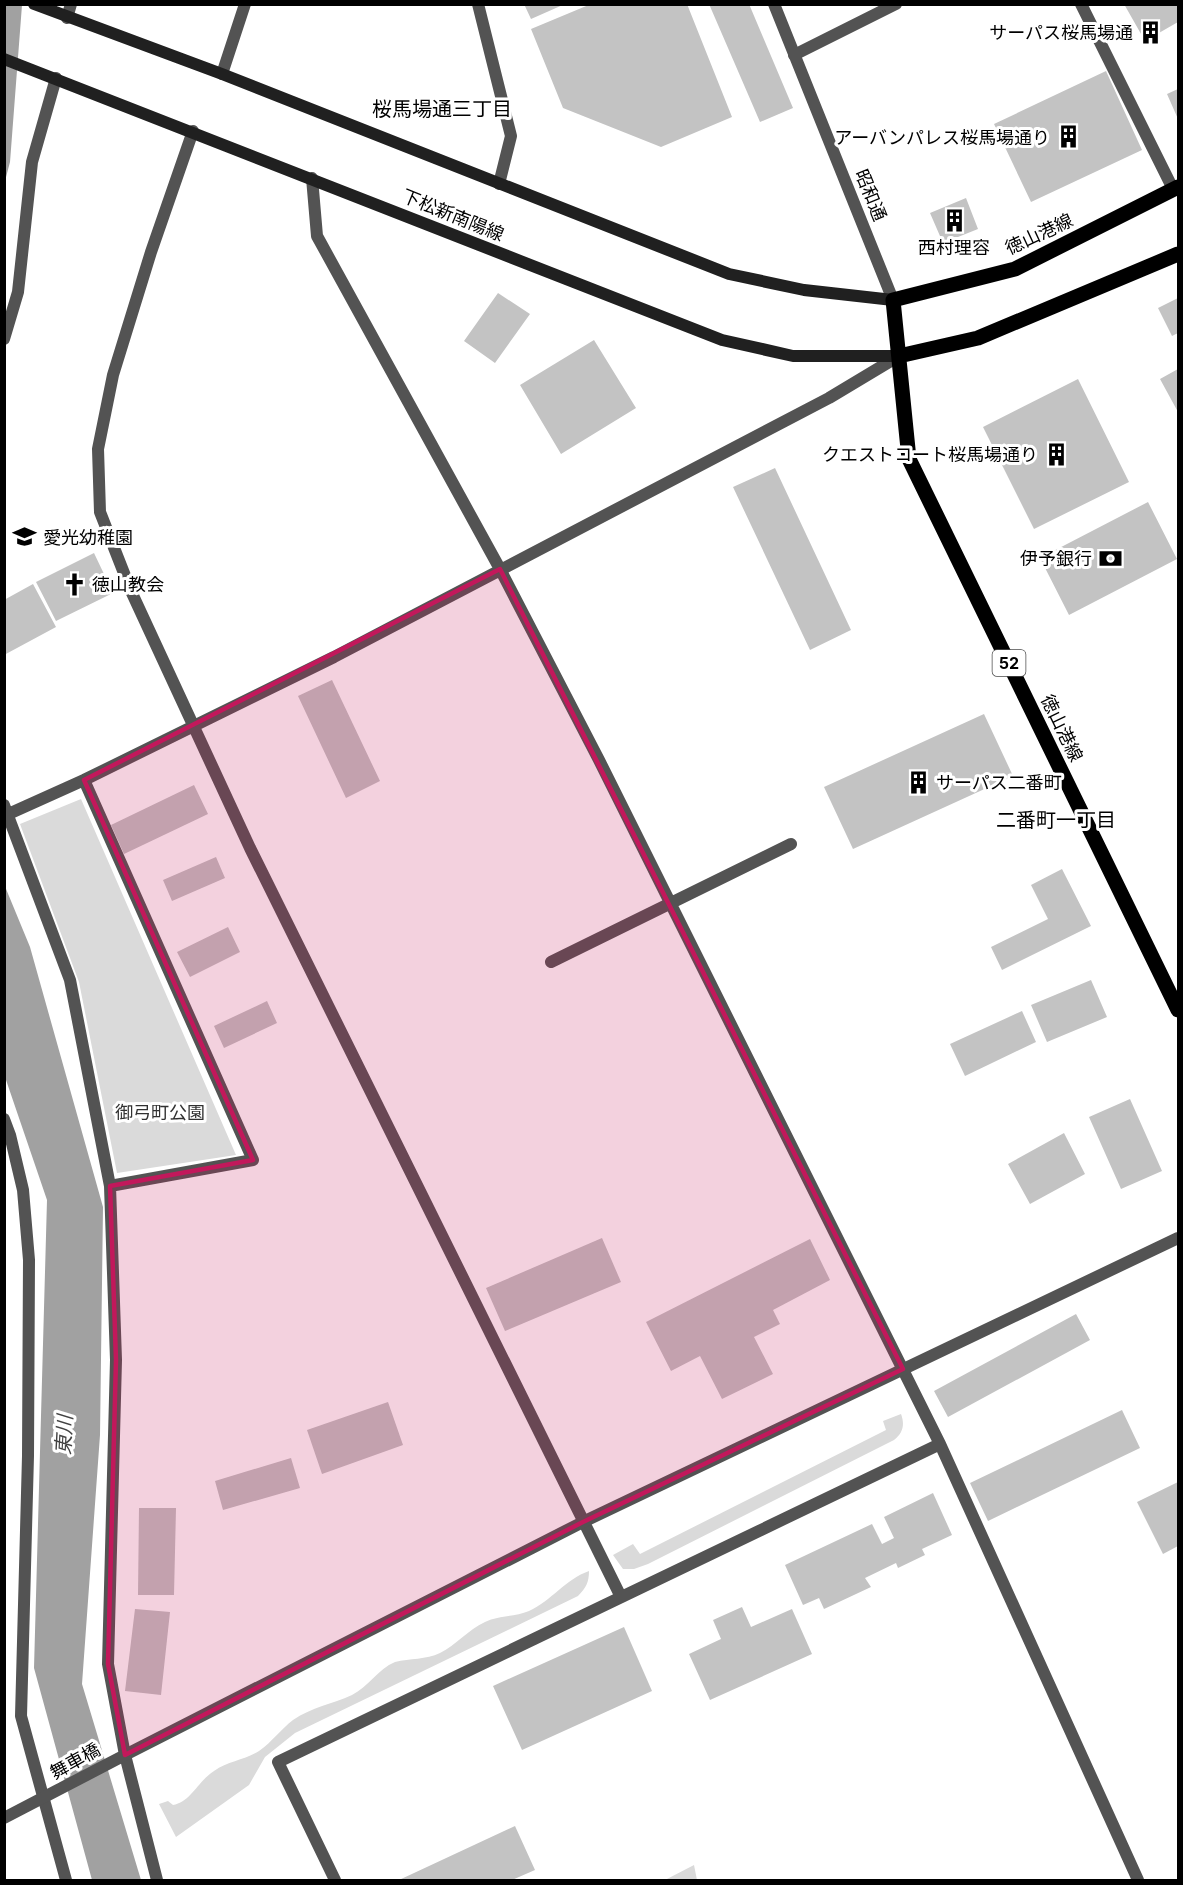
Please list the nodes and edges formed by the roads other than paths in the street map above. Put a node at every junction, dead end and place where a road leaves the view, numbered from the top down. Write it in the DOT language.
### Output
graph roads {
  1 [pos="34,4"];
  2 [pos="71,4"];
  3 [pos="244,4"];
  4 [pos="478,4"];
  5 [pos="774,4"];
  6 [pos="896,4"];
  7 [pos="1081,4"];
  8 [pos="67,18"];
  9 [pos="794,55"];
  10 [pos="4,59"];
  11 [pos="222,74"];
  12 [pos="56,78"];
  13 [pos="193,131"];
  14 [pos="312,178"];
  15 [pos="499,184"];
  16 [pos="1176,188"];
  17 [pos="1179,254"];
  18 [pos="893,300"];
  19 [pos="4,339"];
  20 [pos="899,356"];
  21 [pos="500,569"];
  22 [pos="194,726"];
  23 [pos="84,780"];
  24 [pos="6,812"];
  25 [pos="791,844"];
  26 [pos="670,903"];
  27 [pos="551,962"];
  28 [pos="1179,1010"];
  29 [pos="4,1119"];
  30 [pos="110,1186"];
  31 [pos="1179,1238"];
  32 [pos="903,1369"];
  33 [pos="940,1444"];
  34 [pos="583,1522"];
  35 [pos="621,1597"];
  36 [pos="125,1755"];
  37 [pos="43,1799"];
  38 [pos="4,1818"];
  39 [pos="66,1881"];
  40 [pos="157,1881"];
  41 [pos="335,1881"];
  42 [pos="1138,1881"];
  1 -- 8 [label="main road"];
  2 -- 8 [label="street"];
  3 -- 11 [label="street"];
  4 -- 15 [label="street"];
  5 -- 9 [label="street, 昭和通"];
  6 -- 9 [label="street"];
  7 -- 16 [label="street"];
  8 -- 11 [label="main road"];
  9 -- 18 [label="street, 昭和通"];
  10 -- 12 [label="main road, 下松新南陽線"];
  11 -- 15 [label="main road"];
  12 -- 13 [label="main road, 下松新南陽線"];
  12 -- 19 [label="street"];
  13 -- 14 [label="main road, 下松新南陽線"];
  13 -- 22 [label="street"];
  14 -- 20 [label="main road, 下松新南陽線"];
  14 -- 21 [label="street"];
  15 -- 18 [label="main road"];
  16 -- 18 [label="main road, 徳山港線"];
  17 -- 20 [label="main road"];
  18 -- 20 [label="main road, 徳山港線 / 52"];
  20 -- 21 [label="street"];
  20 -- 28 [label="main road, 徳山港線 / 52"];
  21 -- 22 [label="street"];
  21 -- 26 [label="street"];
  22 -- 23 [label="street"];
  22 -- 34 [label="street"];
  23 -- 24 [label="street"];
  23 -- 30 [label="street"];
  24 -- 30 [label="street"];
  25 -- 26 [label="street"];
  26 -- 27 [label="street"];
  26 -- 32 [label="street"];
  29 -- 37 [label="street"];
  30 -- 36 [label="street"];
  31 -- 32 [label="street, 舞車橋"];
  32 -- 33 [label="street"];
  32 -- 34 [label="street, 舞車橋"];
  33 -- 35 [label="street"];
  33 -- 42 [label="street"];
  34 -- 35 [label="street"];
  34 -- 36 [label="street, 舞車橋"];
  35 -- 41 [label="street"];
  36 -- 37 [label="street, 舞車橋"];
  36 -- 40 [label="street"];
  37 -- 38 [label="street, 舞車橋"];
  37 -- 39 [label="street"];
}
